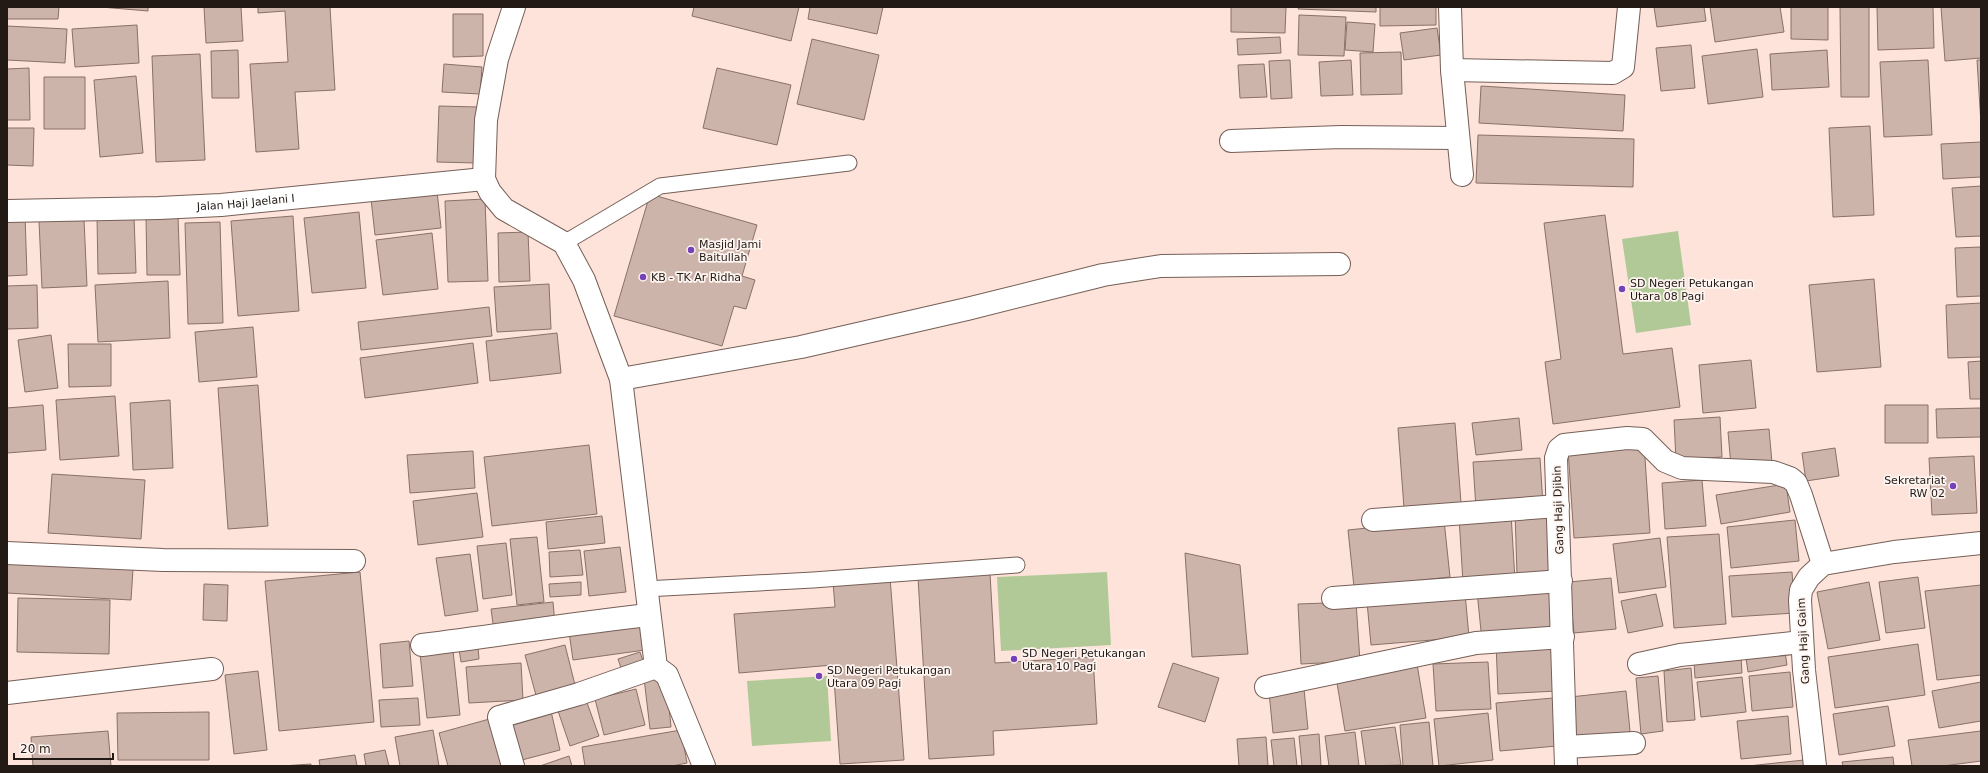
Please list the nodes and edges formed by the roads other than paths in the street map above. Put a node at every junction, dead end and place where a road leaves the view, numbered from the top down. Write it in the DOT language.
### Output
graph roads {
  1 [pos="514,7"];
  2 [pos="1450,7"];
  3 [pos="1629,7"];
  4 [pos="1452,70"];
  5 [pos="1457,138"];
  6 [pos="1231,141"];
  7 [pos="849,163"];
  8 [pos="1462,175"];
  9 [pos="484,179"];
  10 [pos="7,211"];
  11 [pos="564,243"];
  12 [pos="1339,264"];
  13 [pos="621,379"];
  14 [pos="1558,506"];
  15 [pos="1373,520"];
  16 [pos="1981,543"];
  17 [pos="7,553"];
  18 [pos="354,561"];
  19 [pos="1822,564"];
  20 [pos="1017,565"];
  21 [pos="1561,581"];
  22 [pos="645,589"];
  23 [pos="1333,598"];
  24 [pos="649,615"];
  25 [pos="1563,637"];
  26 [pos="1802,642"];
  27 [pos="422,645"];
  28 [pos="1639,664"];
  29 [pos="656,667"];
  30 [pos="212,670"];
  31 [pos="1266,687"];
  32 [pos="7,692"];
  33 [pos="1634,743"];
  34 [pos="1566,757"];
  35 [pos="513,766"];
  36 [pos="704,766"];
  37 [pos="1815,766"];
  1 -- 9 [label="street"];
  2 -- 4 [label="street"];
  3 -- 4 [label="street"];
  4 -- 5 [label="street"];
  5 -- 6 [label="street"];
  5 -- 8 [label="street"];
  7 -- 11 [label="lane"];
  9 -- 10 [label="street, Jalan Haji Jaelani I"];
  9 -- 11 [label="street"];
  11 -- 13 [label="street"];
  12 -- 13 [label="street"];
  13 -- 22 [label="street"];
  14 -- 15 [label="street"];
  14 -- 19 [label="street, Gang Haji Djibin"];
  14 -- 21 [label="street, Gang Haji Djibin"];
  16 -- 19 [label="street"];
  17 -- 18 [label="street"];
  19 -- 26 [label="street, Gang Haji Gaim"];
  20 -- 22 [label="lane"];
  21 -- 23 [label="street"];
  21 -- 25 [label="street, Gang Haji Djibin"];
  22 -- 24 [label="street"];
  24 -- 27 [label="street"];
  24 -- 29 [label="street"];
  25 -- 31 [label="street"];
  25 -- 34 [label="street, Gang Haji Djibin"];
  26 -- 28 [label="street"];
  26 -- 37 [label="street, Gang Haji Gaim"];
  29 -- 35 [label="street"];
  29 -- 36 [label="street"];
  30 -- 32 [label="street"];
  33 -- 34 [label="street"];
}
